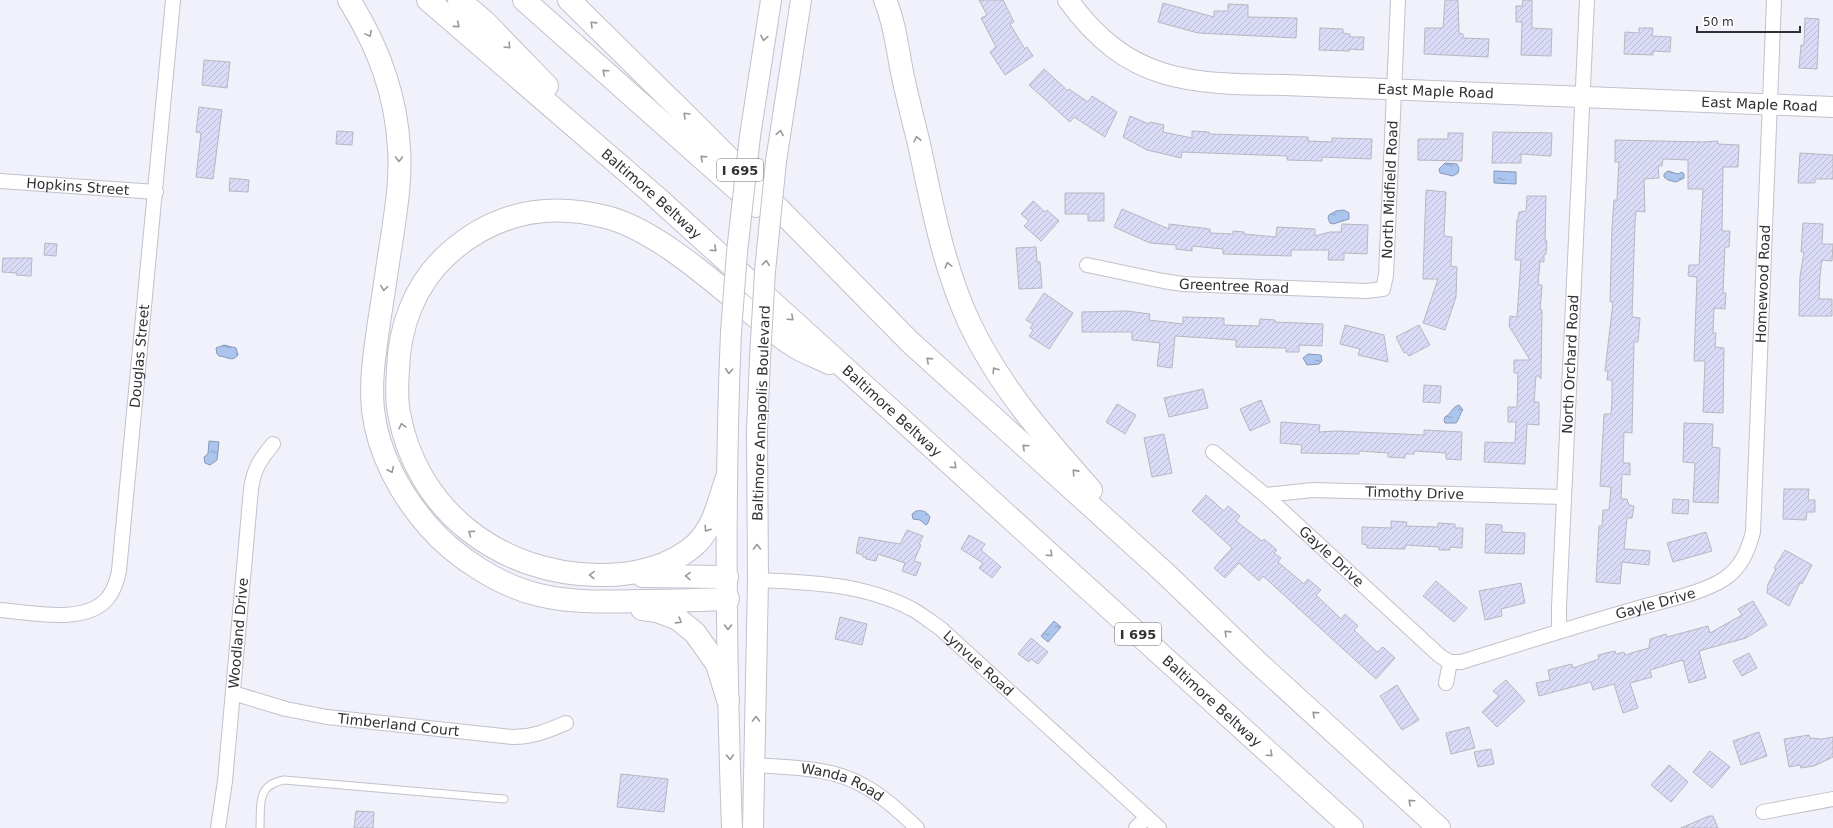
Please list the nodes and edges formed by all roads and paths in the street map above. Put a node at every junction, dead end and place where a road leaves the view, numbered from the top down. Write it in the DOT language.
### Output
graph roads {
  1 [pos="173,0"];
  2 [pos="349,0"];
  3 [pos="428,0"];
  4 [pos="459,0"];
  5 [pos="524,0"];
  6 [pos="569,0"];
  7 [pos="771,0"];
  8 [pos="801,0"];
  9 [pos="870,0"];
  10 [pos="885,0"];
  11 [pos="1068,0"];
  12 [pos="1398,0"];
  13 [pos="1587,0"];
  14 [pos="1774,0"];
  15 [pos="904,82"];
  16 [pos="1395,90"];
  17 [pos="1583,98"];
  18 [pos="1770,105"];
  19 [pos="1833,107"];
  20 [pos="0,181"];
  21 [pos="156,192"];
  22 [pos="654,195"];
  23 [pos="1087,265"];
  24 [pos="1383,289"];
  25 [pos="910,342"];
  26 [pos="852,374"];
  27 [pos="273,444"];
  28 [pos="1213,452"];
  29 [pos="726,480"];
  30 [pos="1265,495"];
  31 [pos="1564,497"];
  32 [pos="1740,564"];
  33 [pos="1166,574"];
  34 [pos="618,575"];
  35 [pos="727,577"];
  36 [pos="758,580"];
  37 [pos="728,600"];
  38 [pos="601,602"];
  39 [pos="0,610"];
  40 [pos="1559,631"];
  41 [pos="1450,662"];
  42 [pos="1446,683"];
  43 [pos="233,693"];
  44 [pos="728,700"];
  45 [pos="566,723"];
  46 [pos="755,765"];
  47 [pos="504,799"];
  48 [pos="1833,799"];
  49 [pos="1763,812"];
  50 [pos="1147,817"];
  51 [pos="218,828"];
  52 [pos="260,828"];
  53 [pos="732,828"];
  54 [pos="753,828"];
  55 [pos="917,828"];
  56 [pos="1136,828"];
  57 [pos="1159,828"];
  58 [pos="1352,828"];
  59 [pos="1439,828"];
  1 -- 21 [label="street, Douglas Street"];
  2 -- 38 [label="highway, one-way"];
  3 -- 22 [label="highway, Baltimore Beltway / I 695, one-way"];
  4 -- 22 [label="highway, one-way"];
  25 -- 5 [label="highway, one-way"];
  25 -- 6 [label="highway, I 695, one-way"];
  7 -- 29 [label="main road, one-way, bridge"];
  36 -- 8 [label="main road, Baltimore Annapolis Boulevard, one-way, bridge"];
  9 -- 15 [label="highway"];
  10 -- 15 [label="highway"];
  11 -- 16 [label="main road, East Maple Road"];
  12 -- 16 [label="street, North Midfield Road"];
  13 -- 17 [label="street, North Orchard Road"];
  14 -- 18 [label="street, Homewood Road"];
  33 -- 15 [label="highway, one-way"];
  16 -- 17 [label="main road, East Maple Road"];
  16 -- 24 [label="street, North Midfield Road"];
  17 -- 18 [label="main road, East Maple Road"];
  17 -- 31 [label="street, North Orchard Road"];
  18 -- 19 [label="main road, East Maple Road"];
  18 -- 32 [label="street, Homewood Road"];
  20 -- 21 [label="street, Hopkins Street"];
  21 -- 39 [label="street, Douglas Street"];
  22 -- 26 [label="highway, Baltimore Beltway / I 695, one-way"];
  23 -- 24 [label="street, Greentree Road"];
  33 -- 25 [label="highway, I 695, one-way"];
  34 -- 26 [label="highway, one-way"];
  26 -- 58 [label="highway, Baltimore Beltway / I 695, one-way"];
  27 -- 43 [label="street, Woodland Drive"];
  28 -- 30 [label="street, Gayle Drive"];
  29 -- 34 [label="highway, one-way"];
  29 -- 35 [label="main road"];
  30 -- 31 [label="street, Timothy Drive"];
  30 -- 41 [label="street, Gayle Drive"];
  31 -- 40 [label="street, North Orchard Road"];
  32 -- 40 [label="street, Gayle Drive"];
  59 -- 33 [label="highway, I 695, one-way"];
  35 -- 34 [label="highway, one-way"];
  35 -- 36 [label="main road"];
  35 -- 37 [label="main road"];
  36 -- 37 [label="main road"];
  46 -- 36 [label="main road, Baltimore Annapolis Boulevard, one-way"];
  36 -- 50 [label="street, Lynvue Road"];
  37 -- 38 [label="highway"];
  37 -- 44 [label="main road, one-way"];
  38 -- 44 [label="highway, one-way"];
  40 -- 41 [label="street, Gayle Drive"];
  41 -- 42 [label="street"];
  43 -- 45 [label="street, Timberland Court"];
  43 -- 51 [label="street, Woodland Drive"];
  44 -- 53 [label="main road, one-way"];
  46 -- 54 [label="main road, Baltimore Annapolis Boulevard"];
  46 -- 55 [label="street, Wanda Road"];
  47 -- 52 [label="lane"];
  48 -- 49 [label="street"];
  50 -- 56 [label="street"];
  50 -- 57 [label="street, Lynvue Road"];
}
